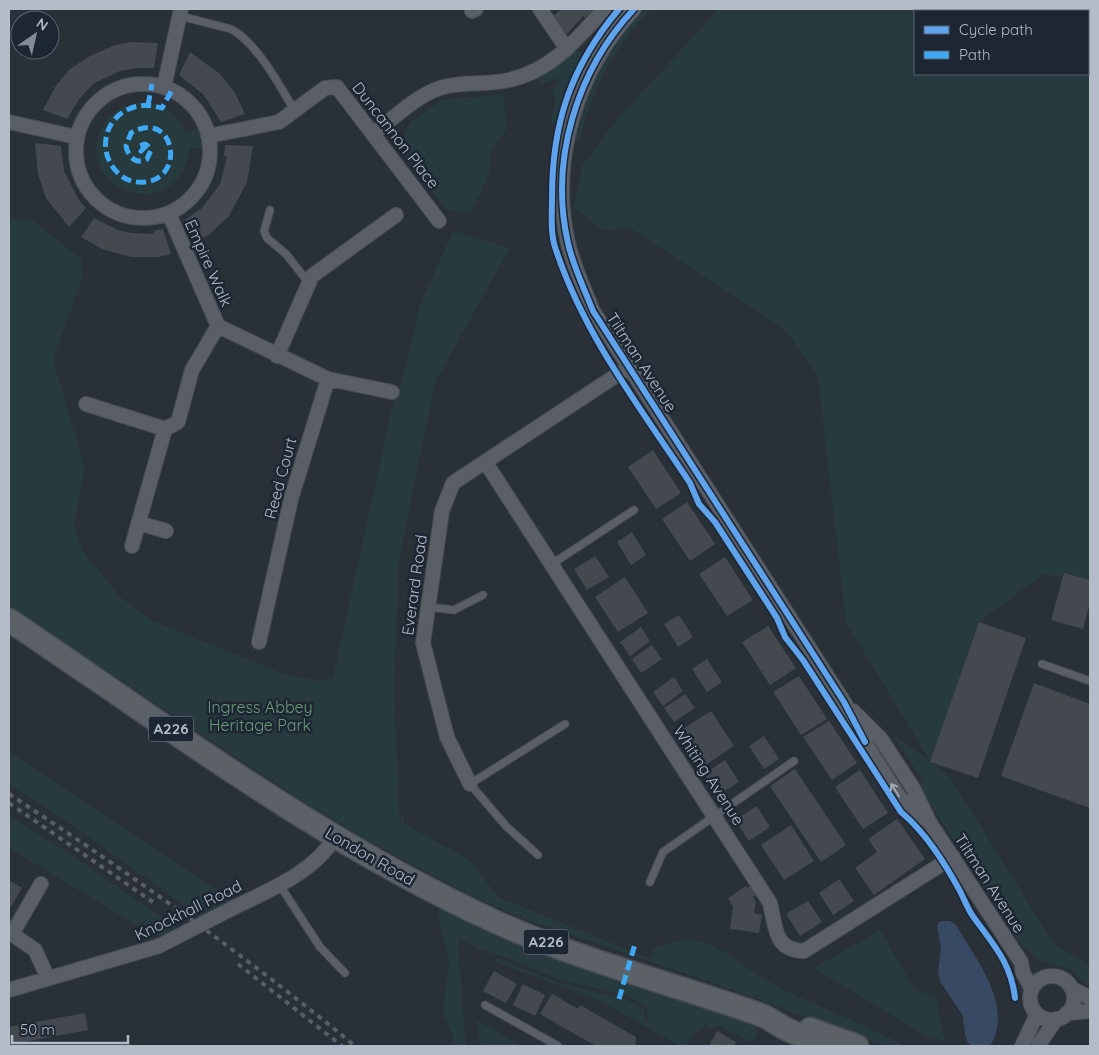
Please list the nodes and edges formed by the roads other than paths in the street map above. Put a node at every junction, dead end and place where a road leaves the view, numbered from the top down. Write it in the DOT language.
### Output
graph roads {
  1 [pos="540,9"];
  2 [pos="604,9"];
  3 [pos="634,9"];
  4 [pos="180,12"];
  5 [pos="567,49"];
  6 [pos="164,87"];
  7 [pos="295,111"];
  8 [pos="9,122"];
  9 [pos="374,134"];
  10 [pos="208,136"];
  11 [pos="76,138"];
  12 [pos="270,210"];
  13 [pos="169,214"];
  14 [pos="396,216"];
  15 [pos="439,221"];
  16 [pos="308,282"];
  17 [pos="218,326"];
  18 [pos="277,356"];
  19 [pos="629,367"];
  20 [pos="328,379"];
  21 [pos="392,392"];
  22 [pos="86,404"];
  23 [pos="165,429"];
  24 [pos="486,463"];
  25 [pos="634,510"];
  26 [pos="139,523"];
  27 [pos="166,531"];
  28 [pos="132,546"];
  29 [pos="552,564"];
  30 [pos="483,595"];
  31 [pos="428,607"];
  32 [pos="9,620"];
  33 [pos="259,642"];
  34 [pos="1042,664"];
  35 [pos="1090,680"];
  36 [pos="565,724"];
  37 [pos="794,761"];
  38 [pos="470,784"];
  39 [pos="714,816"];
  40 [pos="335,837"];
  41 [pos="538,855"];
  42 [pos="952,857"];
  43 [pos="650,882"];
  44 [pos="41,884"];
  45 [pos="279,884"];
  46 [pos="10,937"];
  47 [pos="1021,962"];
  48 [pos="345,973"];
  49 [pos="48,978"];
  50 [pos="1044,978"];
  51 [pos="1071,988"];
  52 [pos="1032,989"];
  53 [pos="9,990"];
  54 [pos="1090,998"];
  55 [pos="485,1005"];
  56 [pos="1090,1011"];
  57 [pos="1037,1014"];
  58 [pos="1062,1016"];
  59 [pos="768,1018"];
  60 [pos="558,1046"];
  61 [pos="824,1046"];
  62 [pos="857,1046"];
  63 [pos="1022,1046"];
  64 [pos="1038,1046"];
  1 -- 5 [label="street"];
  2 -- 5 [label="street"];
  3 -- 19 [label="street, Tiltman Avenue"];
  4 -- 6 [label="street"];
  4 -- 7 [label="lane"];
  5 -- 9 [label="street"];
  6 -- 10 [label="street"];
  6 -- 11 [label="street"];
  7 -- 9 [label="street, Duncannon Place"];
  7 -- 10 [label="street, Duncannon Place"];
  8 -- 11 [label="street"];
  9 -- 15 [label="street, Duncannon Place"];
  10 -- 13 [label="street"];
  11 -- 13 [label="street"];
  12 -- 16 [label="lane"];
  13 -- 17 [label="street, Empire Walk"];
  14 -- 16 [label="street"];
  16 -- 18 [label="street"];
  17 -- 18 [label="street"];
  17 -- 23 [label="street, Empire Walk"];
  18 -- 20 [label="street"];
  19 -- 24 [label="street, Everard Road"];
  19 -- 42 [label="street, Tiltman Avenue"];
  20 -- 21 [label="street"];
  20 -- 33 [label="street, Reed Court"];
  22 -- 23 [label="street"];
  23 -- 26 [label="street, Empire Walk"];
  24 -- 29 [label="street, Whiting Avenue"];
  24 -- 31 [label="street, Everard Road"];
  25 -- 29 [label="lane"];
  26 -- 27 [label="street"];
  26 -- 28 [label="street, Empire Walk"];
  29 -- 39 [label="street, Whiting Avenue"];
  30 -- 31 [label="lane"];
  31 -- 38 [label="street, Everard Road"];
  32 -- 40 [label="main road, London Road / A226"];
  34 -- 35 [label="lane"];
  36 -- 38 [label="lane"];
  37 -- 39 [label="lane"];
  38 -- 41 [label="lane"];
  39 -- 42 [label="street, Whiting Avenue"];
  39 -- 43 [label="lane"];
  40 -- 45 [label="street, Knockhall Road"];
  40 -- 59 [label="main road, London Road / A226"];
  42 -- 47 [label="street, Tiltman Avenue"];
  44 -- 46 [label="street"];
  45 -- 48 [label="lane"];
  45 -- 49 [label="street, Knockhall Road, bridge"];
  46 -- 49 [label="street"];
  47 -- 50 [label="street, Tiltman Avenue"];
  47 -- 52 [label="street, Tiltman Avenue"];
  49 -- 53 [label="street, Knockhall Road"];
  50 -- 51 [label="street"];
  50 -- 52 [label="street"];
  51 -- 54 [label="street"];
  51 -- 58 [label="street"];
  52 -- 57 [label="street"];
  55 -- 60 [label="lane"];
  56 -- 58 [label="street"];
  57 -- 58 [label="street"];
  57 -- 63 [label="street"];
  58 -- 64 [label="street"];
  59 -- 61 [label="main road, London Road"];
  59 -- 62 [label="main road, London Road / A226"];
}
